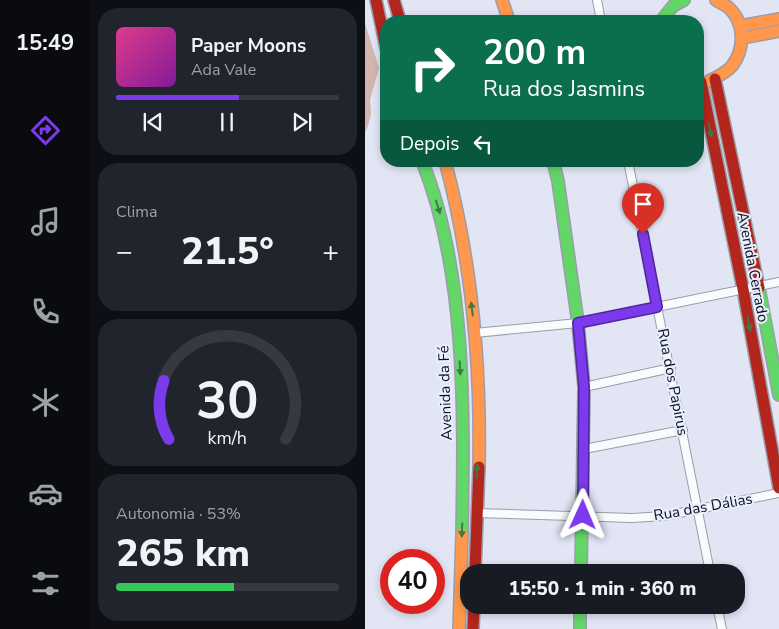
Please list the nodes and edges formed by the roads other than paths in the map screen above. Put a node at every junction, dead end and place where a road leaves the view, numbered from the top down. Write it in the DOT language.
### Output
graph roads {
  1 [pos="376,0"];
  2 [pos="394,0"];
  3 [pos="502,0"];
  4 [pos="597,0"];
  5 [pos="684,0"];
  6 [pos="716,0"];
  7 [pos="398,15"];
  8 [pos="507,15"];
  9 [pos="600,15"];
  10 [pos="666,15"];
  11 [pos="380,19"];
  12 [pos="779,19"];
  13 [pos="741,26"];
  14 [pos="779,31"];
  15 [pos="743,38"];
  16 [pos="715,79"];
  17 [pos="704,81"];
  18 [pos="704,106"];
  19 [pos="424,167"];
  20 [pos="447,167"];
  21 [pos="554,167"];
  22 [pos="629,167"];
  23 [pos="779,282"];
  24 [pos="759,286"];
  25 [pos="743,289"];
  26 [pos="657,307"];
  27 [pos="578,323"];
  28 [pos="475,333"];
  29 [pos="671,368"];
  30 [pos="584,387"];
  31 [pos="779,395"];
  32 [pos="683,430"];
  33 [pos="583,449"];
  34 [pos="779,488"];
  35 [pos="779,493"];
  36 [pos="697,509"];
  37 [pos="476,513"];
  38 [pos="583,515"];
  39 [pos="475,564"];
  40 [pos="581,564"];
  41 [pos="708,564"];
  42 [pos="474,614"];
  43 [pos="581,614"];
  44 [pos="719,614"];
  45 [pos="459,629"];
  46 [pos="473,629"];
  47 [pos="580,629"];
  48 [pos="722,629"];
  1 -- 11 [label="street"];
  2 -- 7 [label="street"];
  3 -- 8 [label="street"];
  4 -- 9 [label="street"];
  5 -- 10 [label="street"];
  6 -- 13 [label="street"];
  12 -- 13 [label="street"];
  13 -- 15 [label="street"];
  14 -- 15 [label="street"];
  15 -- 16 [label="street"];
  16 -- 17 [label="street"];
  16 -- 24 [label="street, Avenida Cerrado"];
  18 -- 25 [label="street, Avenida Cerrado, one-way"];
  19 -- 45 [label="street, Avenida da Fé, one-way"];
  28 -- 20 [label="street, Avenida da Fé, one-way"];
  21 -- 27 [label="street"];
  22 -- 26 [label="street, Rua dos Papirus"];
  23 -- 24 [label="street"];
  24 -- 25 [label="street"];
  24 -- 31 [label="street, Avenida Cerrado"];
  25 -- 26 [label="street"];
  25 -- 34 [label="street, Avenida Cerrado, one-way"];
  26 -- 27 [label="street"];
  26 -- 29 [label="street, Rua dos Papirus"];
  27 -- 28 [label="street"];
  27 -- 30 [label="street"];
  37 -- 28 [label="street, Avenida da Fé, one-way"];
  29 -- 30 [label="street"];
  29 -- 32 [label="street, Rua dos Papirus"];
  30 -- 33 [label="street"];
  32 -- 33 [label="street"];
  32 -- 36 [label="street, Rua dos Papirus"];
  33 -- 38 [label="street"];
  35 -- 36 [label="street, Rua das Dálias"];
  36 -- 38 [label="street, Rua das Dálias"];
  36 -- 41 [label="street, Rua dos Papirus"];
  37 -- 38 [label="street, Rua das Dálias"];
  37 -- 39 [label="street, Avenida da Fé"];
  38 -- 40 [label="street"];
  42 -- 46 [label="street"];
  43 -- 47 [label="street"];
  44 -- 48 [label="street"];
}
